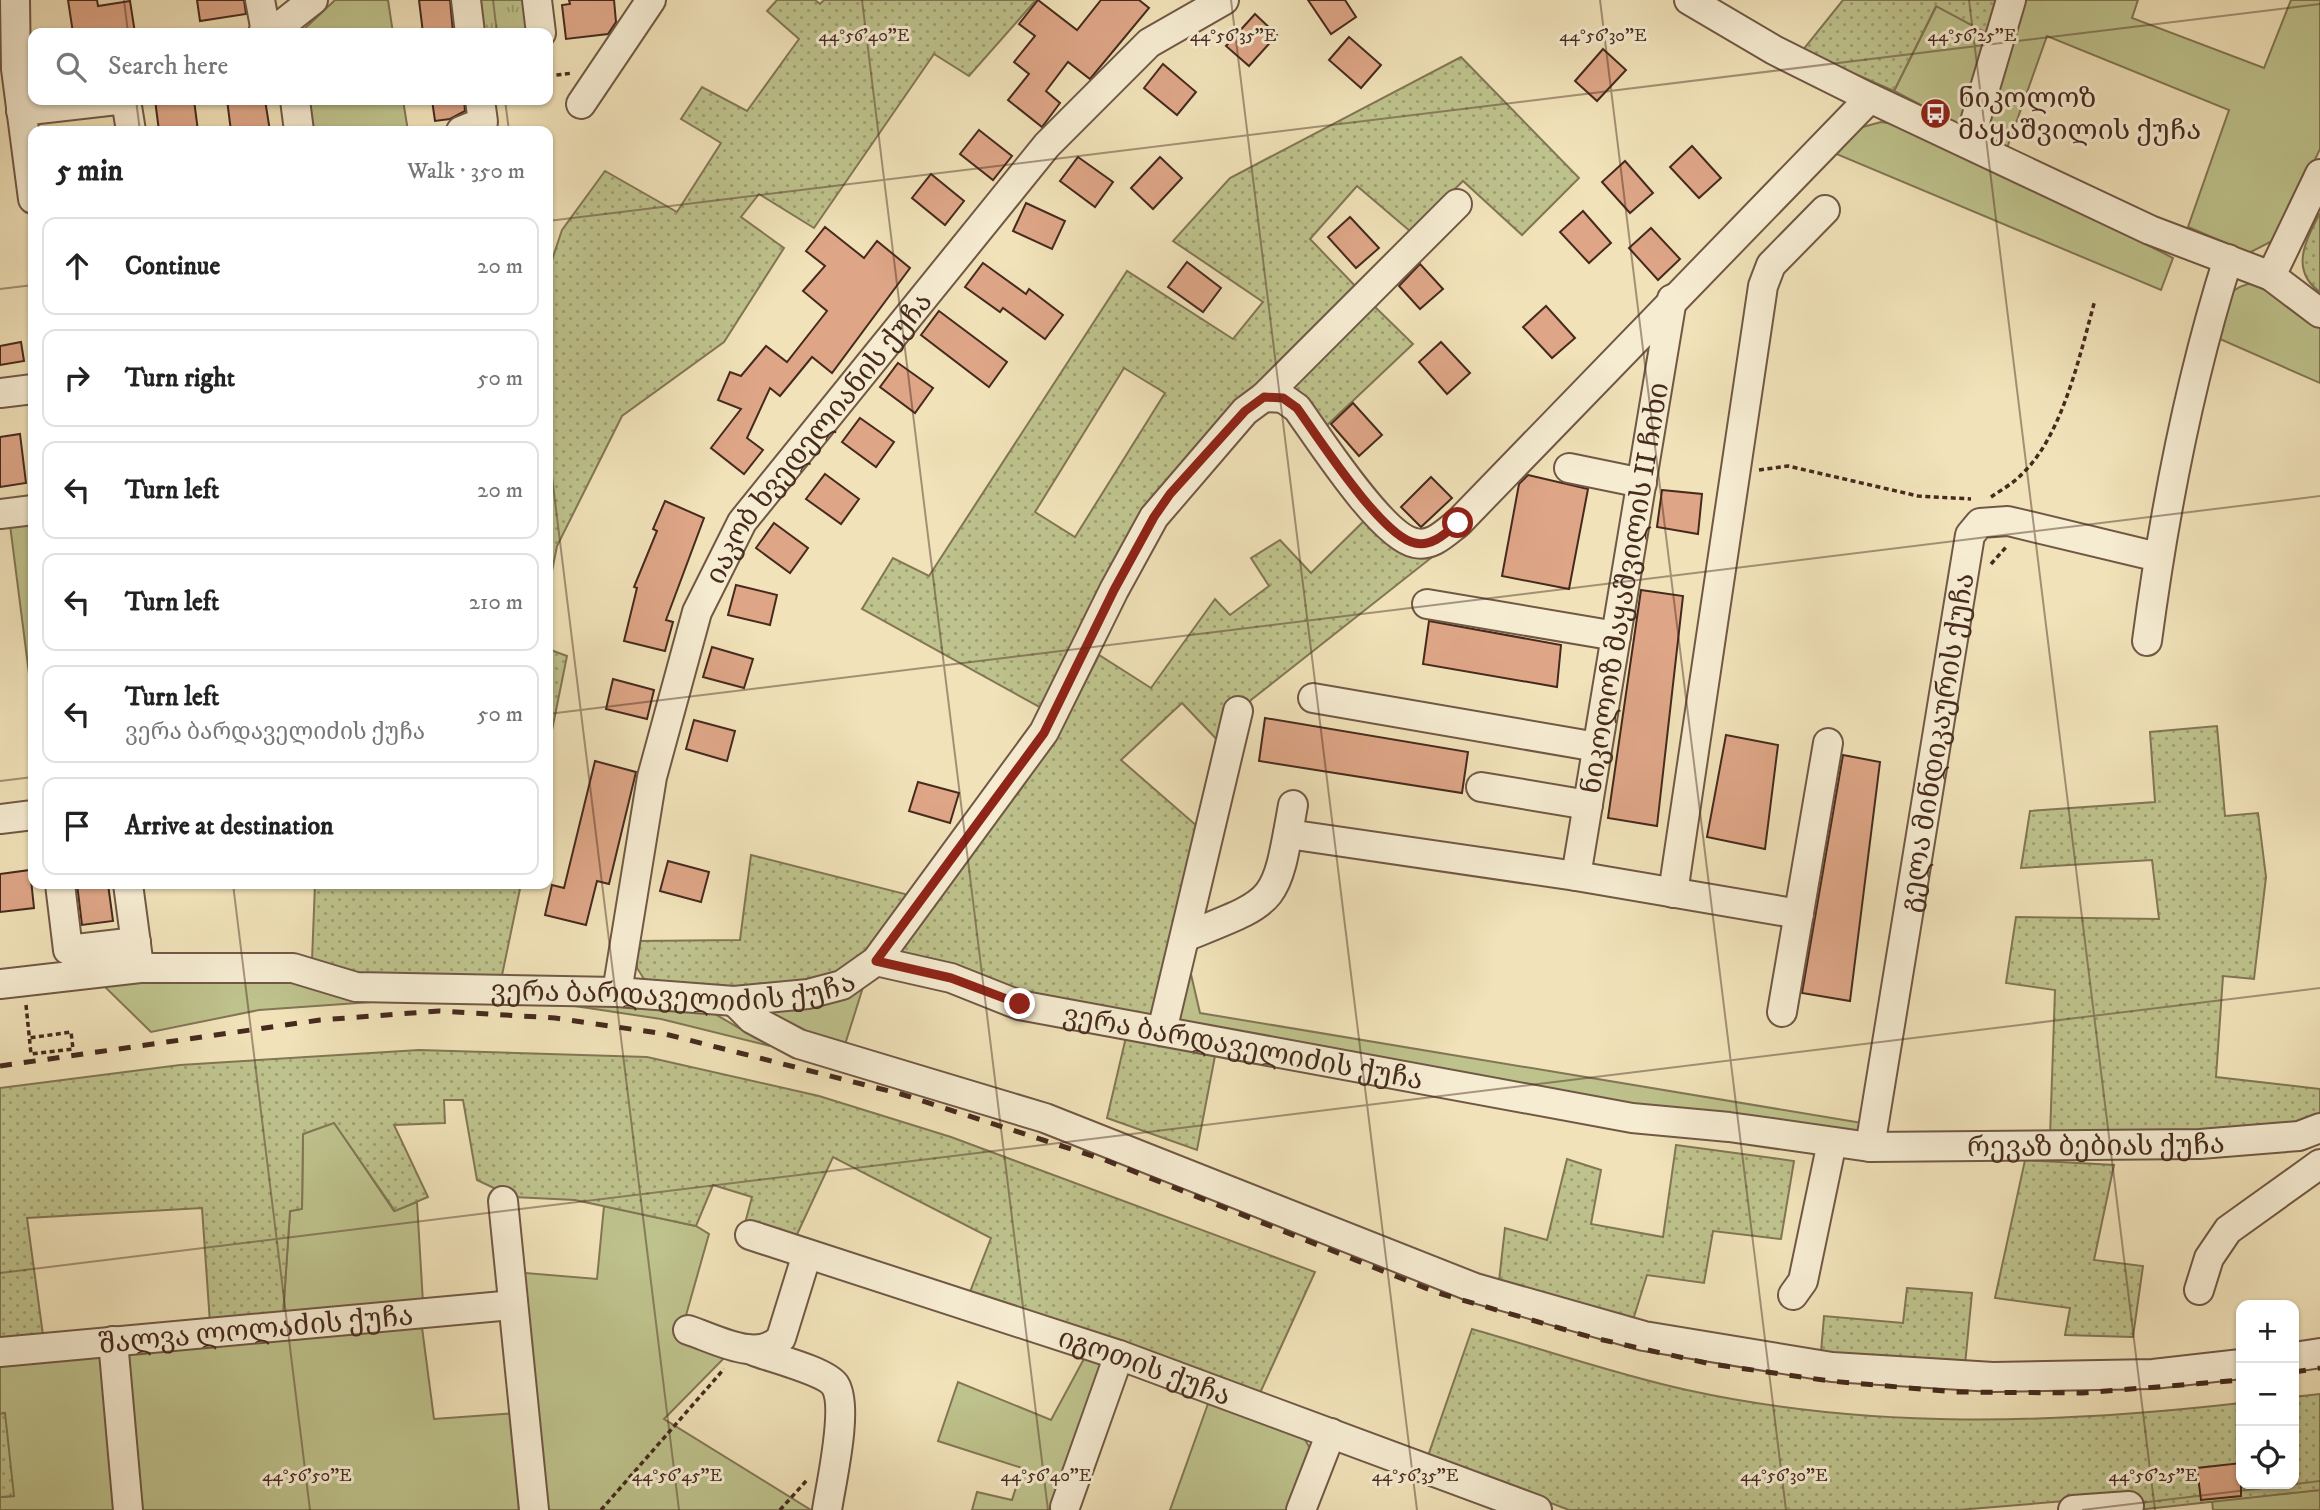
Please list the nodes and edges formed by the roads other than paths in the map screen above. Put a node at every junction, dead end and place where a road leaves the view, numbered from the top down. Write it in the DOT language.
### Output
graph roads {
  1 [pos="15,0"];
  2 [pos="260,0"];
  3 [pos="313,0"];
  4 [pos="466,0"];
  5 [pos="537,0"];
  6 [pos="651,0"];
  7 [pos="1224,0"];
  8 [pos="1689,0"];
  9 [pos="2011,0"];
  10 [pos="274,28"];
  11 [pos="278,28"];
  12 [pos="470,28"];
  13 [pos="540,28"];
  14 [pos="24,68"];
  15 [pos="1870,97"];
  16 [pos="581,104"];
  17 [pos="88,105"];
  18 [pos="127,105"];
  19 [pos="296,105"];
  20 [pos="481,105"];
  21 [pos="14,118"];
  22 [pos="130,126"];
  23 [pos="298,126"];
  24 [pos="473,126"];
  25 [pos="1969,142"];
  26 [pos="2320,174"];
  27 [pos="28,178"];
  28 [pos="1457,204"];
  29 [pos="1825,211"];
  30 [pos="2228,259"];
  31 [pos="2271,276"];
  32 [pos="1672,299"];
  33 [pos="2320,313"];
  34 [pos="28,390"];
  35 [pos="0,393"];
  36 [pos="1264,397"];
  37 [pos="1569,468"];
  38 [pos="1642,483"];
  39 [pos="28,511"];
  40 [pos="0,514"];
  41 [pos="2158,557"];
  42 [pos="1426,604"];
  43 [pos="1616,636"];
  44 [pos="2147,641"];
  45 [pos="1313,698"];
  46 [pos="1238,712"];
  47 [pos="1828,743"];
  48 [pos="1597,747"];
  49 [pos="1482,787"];
  50 [pos="1293,805"];
  51 [pos="1588,805"];
  52 [pos="28,816"];
  53 [pos="0,819"];
  54 [pos="1288,834"];
  55 [pos="1576,876"];
  56 [pos="61,889"];
  57 [pos="129,889"];
  58 [pos="1673,893"];
  59 [pos="1799,914"];
  60 [pos="1185,937"];
  61 [pos="138,955"];
  62 [pos="876,961"];
  63 [pos="0,984"];
  64 [pos="617,992"];
  65 [pos="734,1001"];
  66 [pos="1783,1012"];
  67 [pos="1162,1031"];
  68 [pos="2320,1128"];
  69 [pos="1832,1142"];
  70 [pos="1870,1147"];
  71 [pos="2320,1164"];
  72 [pos="503,1200"];
  73 [pos="750,1235"];
  74 [pos="807,1254"];
  75 [pos="2199,1290"];
  76 [pos="1793,1295"];
  77 [pos="513,1304"];
  78 [pos="688,1330"];
  79 [pos="113,1341"];
  80 [pos="749,1349"];
  81 [pos="0,1352"];
  82 [pos="2320,1353"];
  83 [pos="1119,1355"];
  84 [pos="2299,1356"];
  85 [pos="2236,1365"];
  86 [pos="1331,1433"];
  87 [pos="2129,1506"];
  88 [pos="1065,1507"];
  89 [pos="1519,1507"];
  90 [pos="128,1510"];
  91 [pos="534,1510"];
  92 [pos="827,1510"];
  93 [pos="1301,1510"];
  94 [pos="2073,1510"];
  1 -- 14 [label="street"];
  2 -- 10 [label="street"];
  3 -- 11 [label="street"];
  4 -- 12 [label="street"];
  5 -- 13 [label="street"];
  6 -- 16 [label="street"];
  7 -- 64 [label="street, იაკობ ხვედელიანის ქუჩა"];
  8 -- 15 [label="street"];
  9 -- 25 [label="street"];
  14 -- 21 [label="street"];
  15 -- 25 [label="street"];
  15 -- 32 [label="street"];
  17 -- 21 [label="street"];
  18 -- 22 [label="street"];
  19 -- 23 [label="street"];
  20 -- 24 [label="street"];
  21 -- 27 [label="street"];
  25 -- 30 [label="street"];
  26 -- 31 [label="street"];
  28 -- 36 [label="street"];
  29 -- 58 [label="street"];
  30 -- 31 [label="street"];
  30 -- 41 [label="street"];
  31 -- 33 [label="street"];
  32 -- 36 [label="street"];
  32 -- 38 [label="street, ნიკოლოზ მაყაშვილის II ჩიხი"];
  34 -- 35 [label="street"];
  36 -- 62 [label="street"];
  37 -- 38 [label="street"];
  38 -- 43 [label="street, ნიკოლოზ მაყაშვილის II ჩიხი"];
  39 -- 40 [label="street"];
  41 -- 44 [label="street"];
  41 -- 70 [label="street, გელა მინდიკაურის ქუჩა"];
  42 -- 43 [label="street"];
  43 -- 48 [label="street, ნიკოლოზ მაყაშვილის II ჩიხი"];
  45 -- 48 [label="street"];
  46 -- 60 [label="street"];
  47 -- 59 [label="street"];
  48 -- 51 [label="street, ნიკოლოზ მაყაშვილის II ჩიხი"];
  49 -- 51 [label="street"];
  50 -- 54 [label="street"];
  51 -- 55 [label="street, ნიკოლოზ მაყაშვილის II ჩიხი"];
  52 -- 53 [label="street"];
  54 -- 55 [label="street"];
  54 -- 60 [label="street"];
  55 -- 58 [label="street"];
  56 -- 61 [label="street"];
  57 -- 61 [label="street"];
  58 -- 59 [label="street"];
  59 -- 66 [label="street"];
  60 -- 67 [label="street"];
  61 -- 63 [label="street, ვერა ბარდაველიძის ქუჩა"];
  61 -- 64 [label="street, ვერა ბარდაველიძის ქუჩა"];
  62 -- 65 [label="street, ვერა ბარდაველიძის ქუჩა"];
  62 -- 67 [label="street, ვერა ბარდაველიძის ქუჩა"];
  64 -- 65 [label="street, ვერა ბარდაველიძის ქუჩა"];
  65 -- 85 [label="street"];
  67 -- 69 [label="street, ვერა ბარდაველიძის ქუჩა"];
  68 -- 70 [label="street, რევაზ ბებიას ქუჩა"];
  69 -- 70 [label="street, ვერა ბარდაველიძის ქუჩა"];
  69 -- 76 [label="street"];
  71 -- 75 [label="street"];
  72 -- 77 [label="street"];
  73 -- 74 [label="street, იგოთის ქუჩა"];
  74 -- 80 [label="street"];
  74 -- 83 [label="street, იგოთის ქუჩა"];
  77 -- 79 [label="street, შალვა ლოლაძის ქუჩა"];
  77 -- 91 [label="street"];
  78 -- 80 [label="street"];
  79 -- 81 [label="street, შალვა ლოლაძის ქუჩა"];
  79 -- 90 [label="street"];
  80 -- 92 [label="street"];
  82 -- 84 [label="street"];
  83 -- 86 [label="street, იგოთის ქუჩა"];
  83 -- 88 [label="street"];
  86 -- 89 [label="street, იგოთის ქუჩა"];
  86 -- 93 [label="street"];
  87 -- 94 [label="street"];
}
